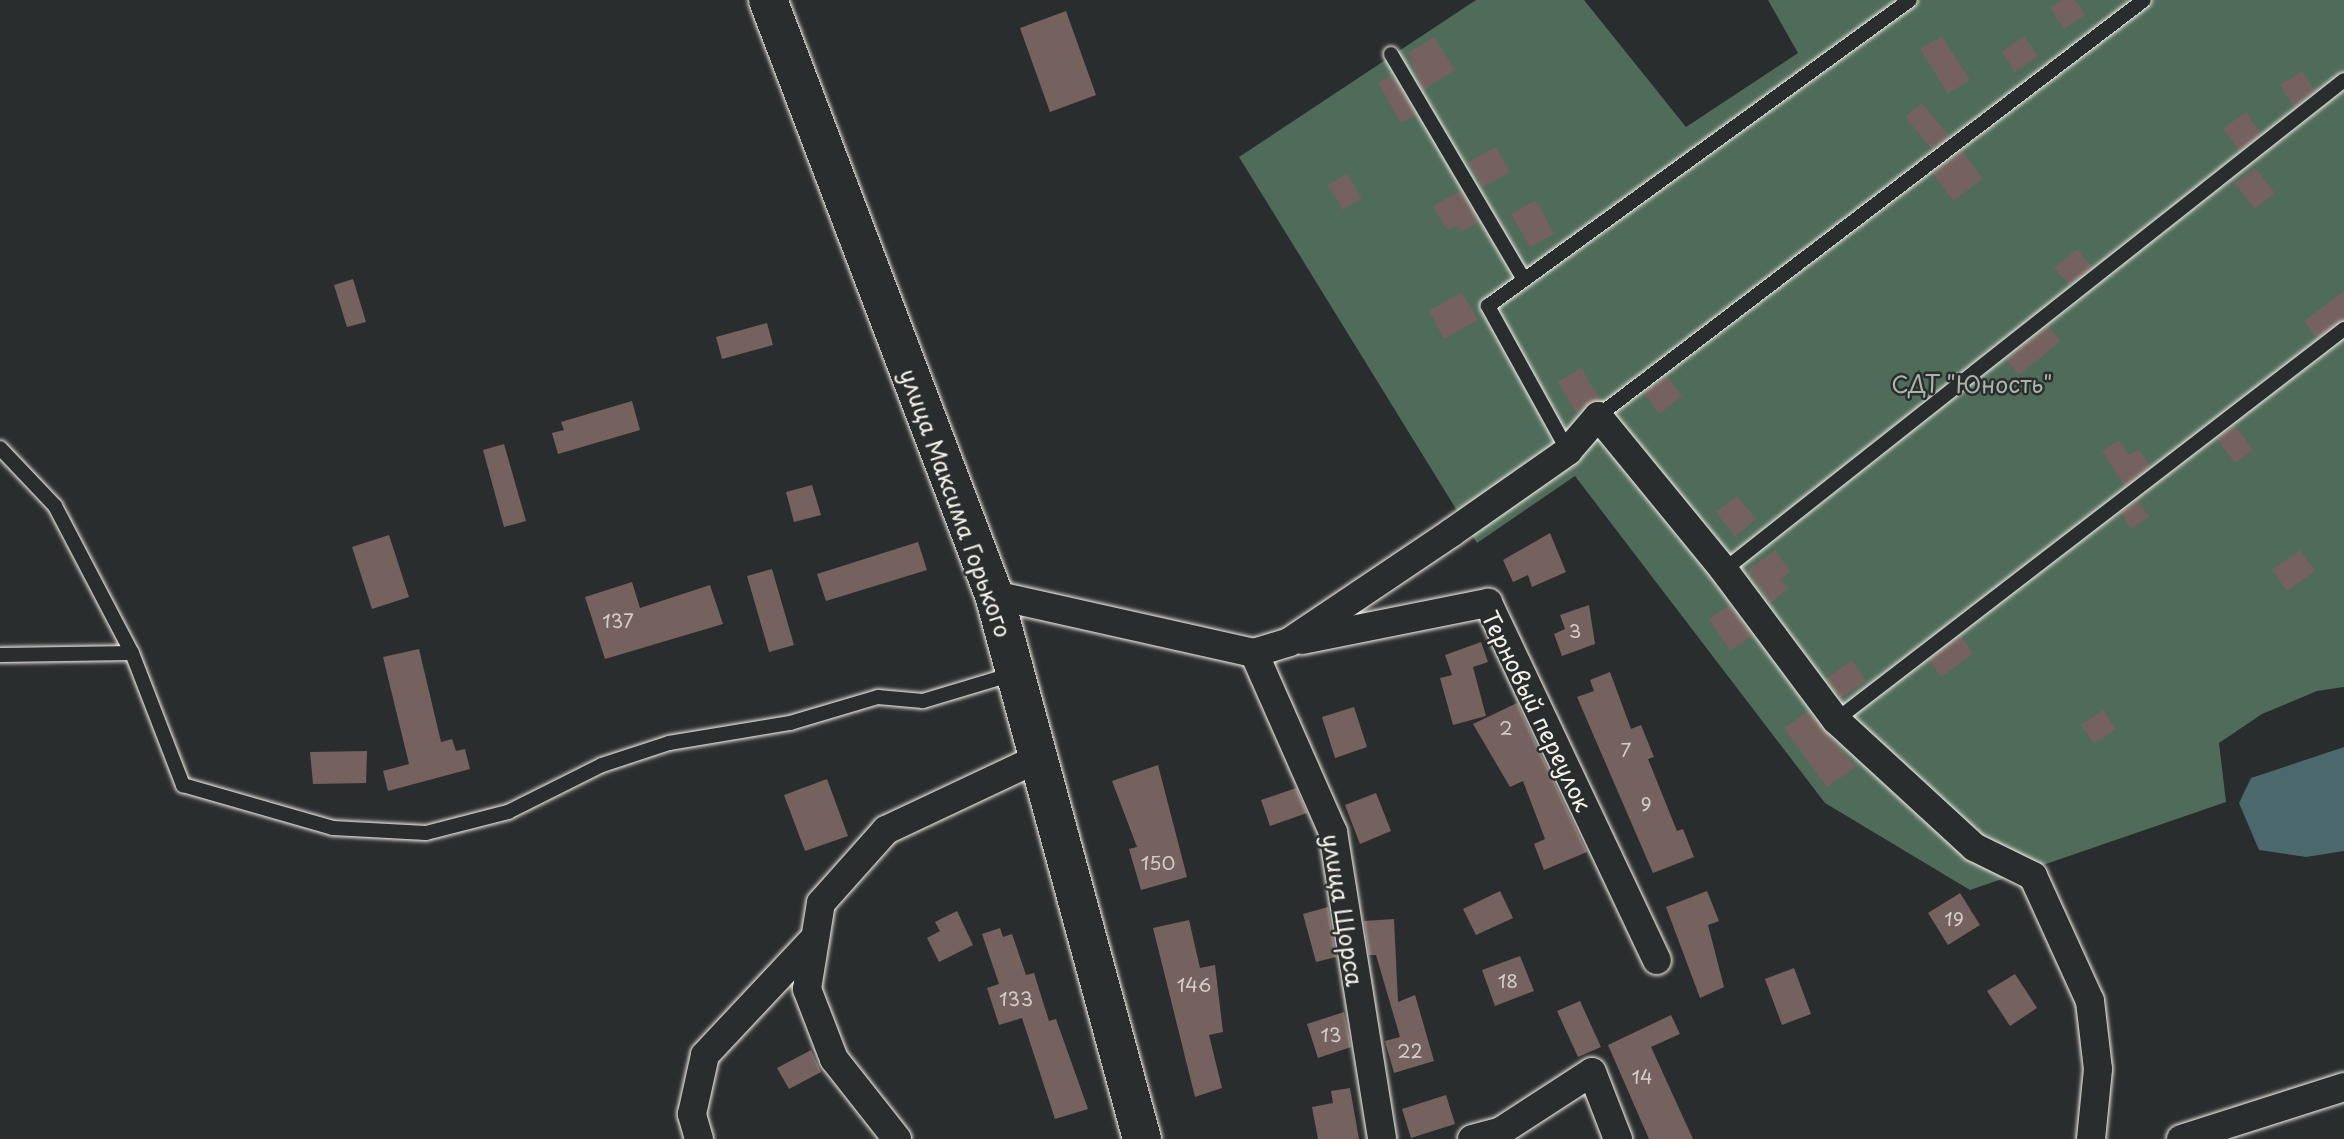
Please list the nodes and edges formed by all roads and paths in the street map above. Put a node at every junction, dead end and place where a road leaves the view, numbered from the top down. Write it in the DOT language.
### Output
graph roads {
  1 [pos="768,0"];
  2 [pos="1910,0"];
  3 [pos="2144,0"];
  4 [pos="1391,54"];
  5 [pos="2344,80"];
  6 [pos="1524,280"];
  7 [pos="2344,329"];
  8 [pos="1598,416"];
  9 [pos="0,448"];
  10 [pos="1568,451"];
  11 [pos="1724,570"];
  12 [pos="994,595"];
  13 [pos="1289,642"];
  14 [pos="132,653"];
  15 [pos="1254,653"];
  16 [pos="0,655"];
  17 [pos="1014,673"];
  18 [pos="1836,720"];
  19 [pos="1037,759"];
  20 [pos="815,938"];
  21 [pos="1657,960"];
  22 [pos="2344,1087"];
  23 [pos="699,1139"];
  24 [pos="897,1139"];
  25 [pos="1142,1139"];
  26 [pos="1382,1139"];
  27 [pos="1472,1139"];
  28 [pos="1618,1139"];
  29 [pos="2091,1139"];
  30 [pos="2181,1139"];
  1 -- 12 [label="street, улица Максима Горького"];
  2 -- 6 [label="lane"];
  3 -- 8 [label="lane"];
  4 -- 6 [label="lane"];
  5 -- 11 [label="lane"];
  6 -- 10 [label="lane"];
  7 -- 18 [label="lane"];
  8 -- 10 [label="street"];
  8 -- 11 [label="street"];
  9 -- 14 [label="lane"];
  10 -- 13 [label="street"];
  11 -- 18 [label="street"];
  12 -- 15 [label="street"];
  12 -- 17 [label="street, улица Максима Горького"];
  13 -- 15 [label="street"];
  13 -- 21 [label="street, Терновый переулок"];
  14 -- 16 [label="lane"];
  14 -- 17 [label="lane"];
  15 -- 26 [label="street, улица Щорса"];
  17 -- 19 [label="street, улица Максима Горького"];
  18 -- 29 [label="street"];
  19 -- 20 [label="street"];
  19 -- 25 [label="street, улица Максима Горького"];
  20 -- 23 [label="street"];
  20 -- 24 [label="street"];
  22 -- 30 [label="street"];
  27 -- 28 [label="street"];
}
